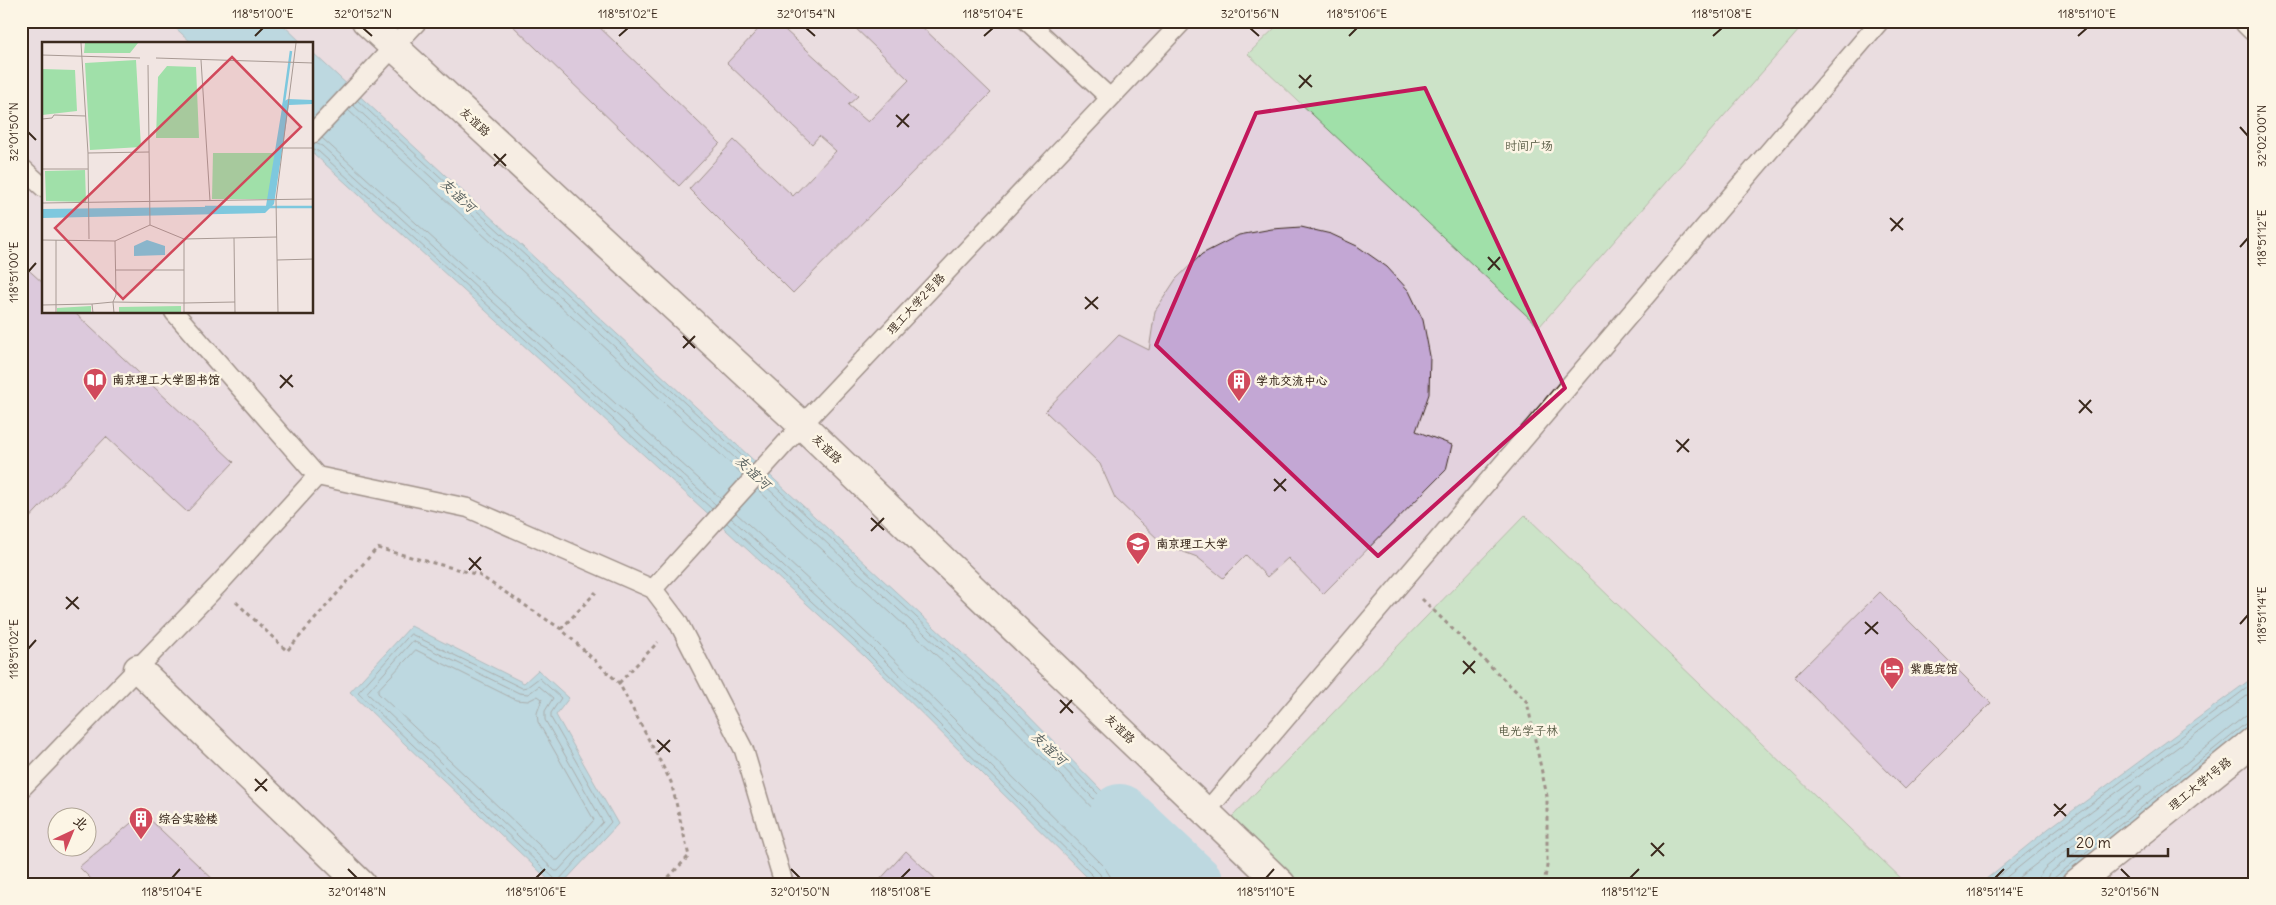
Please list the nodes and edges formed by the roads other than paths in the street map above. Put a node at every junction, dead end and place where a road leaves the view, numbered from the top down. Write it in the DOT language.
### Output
graph roads {
  1 [pos="366,21"];
  2 [pos="418,21"];
  3 [pos="1027,21"];
  4 [pos="1183,21"];
  5 [pos="1880,21"];
  6 [pos="2249,21"];
  7 [pos="2255,27"];
  8 [pos="394,47"];
  9 [pos="1110,98"];
  10 [pos="314,132"];
  11 [pos="21,167"];
  12 [pos="42,186"];
  13 [pos="176,314"];
  14 [pos="802,425"];
  15 [pos="317,476"];
  16 [pos="653,589"];
  17 [pos="138,669"];
  18 [pos="2255,740"];
  19 [pos="21,789"];
  20 [pos="1206,812"];
  21 [pos="361,884"];
  22 [pos="784,884"];
  23 [pos="1281,884"];
  24 [pos="2076,884"];
  1 -- 8 [label="street, 友谊路"];
  2 -- 8 [label="lane"];
  3 -- 9 [label="lane"];
  4 -- 9 [label="lane, 理工大学2号路"];
  5 -- 20 [label="lane"];
  6 -- 7 [label="street"];
  8 -- 10 [label="lane"];
  8 -- 14 [label="street, 友谊路"];
  9 -- 14 [label="lane, 理工大学2号路"];
  11 -- 12 [label="lane"];
  13 -- 15 [label="lane"];
  14 -- 16 [label="lane, 理工大学2号路"];
  14 -- 20 [label="street, 友谊路"];
  15 -- 16 [label="lane"];
  15 -- 17 [label="lane"];
  16 -- 22 [label="lane"];
  17 -- 19 [label="lane"];
  17 -- 21 [label="street"];
  18 -- 24 [label="street, 理工大学1号路"];
  20 -- 23 [label="street, 友谊路"];
}
